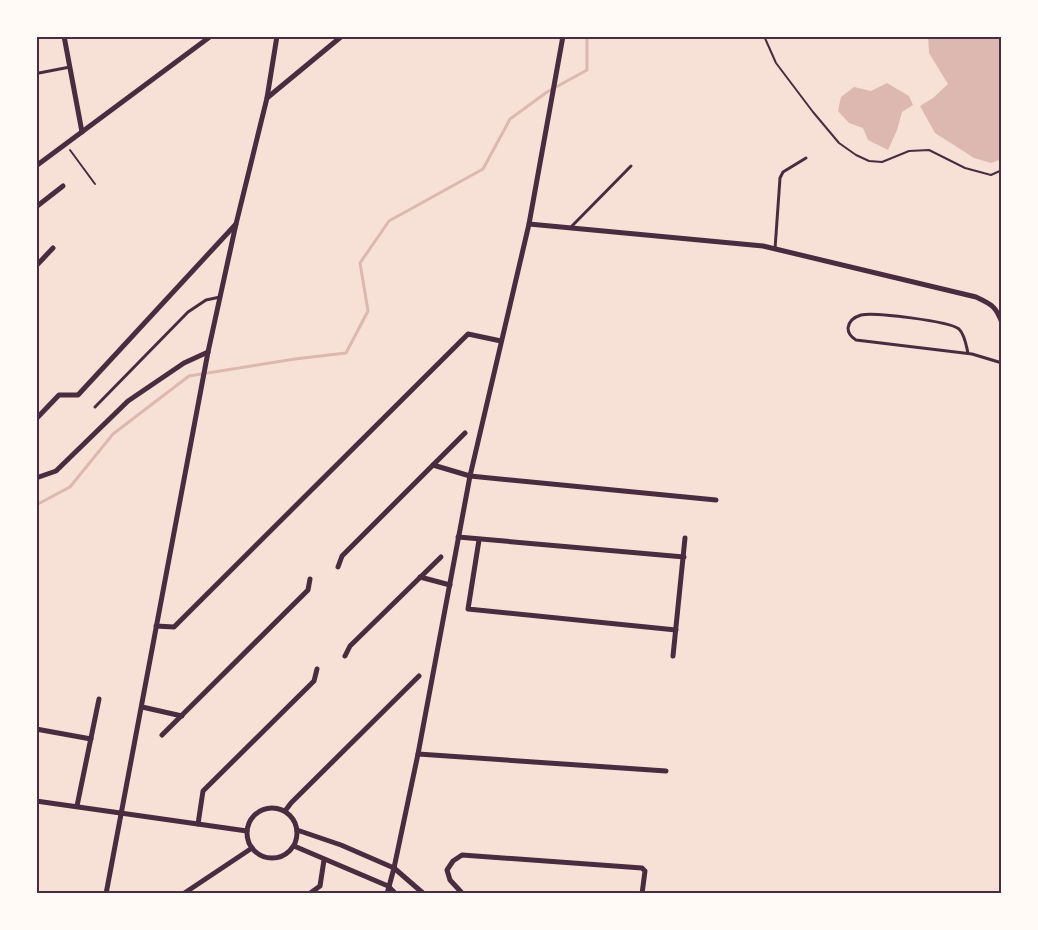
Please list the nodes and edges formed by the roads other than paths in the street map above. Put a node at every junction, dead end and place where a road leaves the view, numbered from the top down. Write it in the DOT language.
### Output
graph roads {
  1 [pos="64,36"];
  2 [pos="211,36"];
  3 [pos="277,36"];
  4 [pos="342,36"];
  5 [pos="562,36"];
  6 [pos="70,67"];
  7 [pos="40,72"];
  8 [pos="267,98"];
  9 [pos="82,132"];
  10 [pos="806,158"];
  11 [pos="36,166"];
  12 [pos="631,166"];
  13 [pos="63,186"];
  14 [pos="36,207"];
  15 [pos="236,224"];
  16 [pos="529,224"];
  17 [pos="570,228"];
  18 [pos="52,248"];
  19 [pos="775,249"];
  20 [pos="36,266"];
  21 [pos="220,297"];
  22 [pos="1002,322"];
  23 [pos="501,341"];
  24 [pos="208,352"];
  25 [pos="968,353"];
  26 [pos="1002,363"];
  27 [pos="95,407"];
  28 [pos="36,419"];
  29 [pos="465,433"];
  30 [pos="433,465"];
  31 [pos="470,476"];
  32 [pos="36,478"];
  33 [pos="716,500"];
  34 [pos="458,538"];
  35 [pos="685,538"];
  36 [pos="479,540"];
  37 [pos="441,556"];
  38 [pos="684,557"];
  39 [pos="338,567"];
  40 [pos="420,577"];
  41 [pos="310,579"];
  42 [pos="450,585"];
  43 [pos="156,626"];
  44 [pos="676,630"];
  45 [pos="345,656"];
  46 [pos="673,656"];
  47 [pos="317,669"];
  48 [pos="418,676"];
  49 [pos="99,699"];
  50 [pos="142,707"];
  51 [pos="182,716"];
  52 [pos="36,729"];
  53 [pos="162,735"];
  54 [pos="91,739"];
  55 [pos="418,754"];
  56 [pos="666,771"];
  57 [pos="36,801"];
  58 [pos="77,806"];
  59 [pos="285,811"];
  60 [pos="121,813"];
  61 [pos="198,824"];
  62 [pos="297,830"];
  63 [pos="247,831"];
  64 [pos="294,846"];
  65 [pos="252,848"];
  66 [pos="324,860"];
  67 [pos="394,868"];
  68 [pos="388,886"];
  69 [pos="106,894"];
  70 [pos="183,894"];
  71 [pos="309,894"];
  72 [pos="386,894"];
  73 [pos="396,894"];
  74 [pos="424,894"];
  75 [pos="463,894"];
  76 [pos="642,894"];
  1 -- 6 [label="street"];
  2 -- 9 [label="street"];
  3 -- 8 [label="street"];
  4 -- 8 [label="street"];
  5 -- 16 [label="street"];
  6 -- 7 [label="lane"];
  6 -- 9 [label="street"];
  8 -- 15 [label="street"];
  9 -- 11 [label="street"];
  10 -- 19 [label="lane"];
  12 -- 17 [label="lane"];
  13 -- 14 [label="street"];
  15 -- 21 [label="street"];
  15 -- 28 [label="street"];
  16 -- 17 [label="street"];
  16 -- 23 [label="street"];
  17 -- 19 [label="street"];
  18 -- 20 [label="street"];
  19 -- 22 [label="street"];
  21 -- 24 [label="street"];
  21 -- 27 [label="lane"];
  23 -- 31 [label="street"];
  23 -- 43 [label="street"];
  24 -- 32 [label="street"];
  24 -- 43 [label="street"];
  25 -- 25 [label="lane"];
  25 -- 26 [label="lane"];
  29 -- 30 [label="street"];
  30 -- 31 [label="street"];
  30 -- 39 [label="street"];
  31 -- 33 [label="street"];
  31 -- 34 [label="street"];
  34 -- 36 [label="street"];
  34 -- 42 [label="street"];
  35 -- 38 [label="street"];
  36 -- 38 [label="street"];
  36 -- 44 [label="street"];
  37 -- 40 [label="street"];
  38 -- 44 [label="street"];
  40 -- 42 [label="street"];
  40 -- 45 [label="street"];
  41 -- 51 [label="street"];
  42 -- 55 [label="street"];
  43 -- 50 [label="street"];
  44 -- 46 [label="street"];
  47 -- 61 [label="street"];
  48 -- 59 [label="street"];
  49 -- 54 [label="street"];
  50 -- 51 [label="street"];
  50 -- 60 [label="street"];
  51 -- 53 [label="street"];
  52 -- 54 [label="street"];
  54 -- 58 [label="street"];
  55 -- 56 [label="street"];
  55 -- 67 [label="street"];
  57 -- 58 [label="street"];
  58 -- 60 [label="street"];
  59 -- 62 [label="street"];
  59 -- 63 [label="street"];
  60 -- 61 [label="street"];
  60 -- 69 [label="street"];
  61 -- 63 [label="street"];
  62 -- 64 [label="street"];
  62 -- 67 [label="street"];
  63 -- 65 [label="street"];
  64 -- 65 [label="street"];
  64 -- 66 [label="street"];
  65 -- 70 [label="street"];
  66 -- 68 [label="street"];
  66 -- 71 [label="street"];
  67 -- 68 [label="street"];
  67 -- 74 [label="street"];
  68 -- 72 [label="street"];
  68 -- 73 [label="street"];
  75 -- 76 [label="street"];
}
